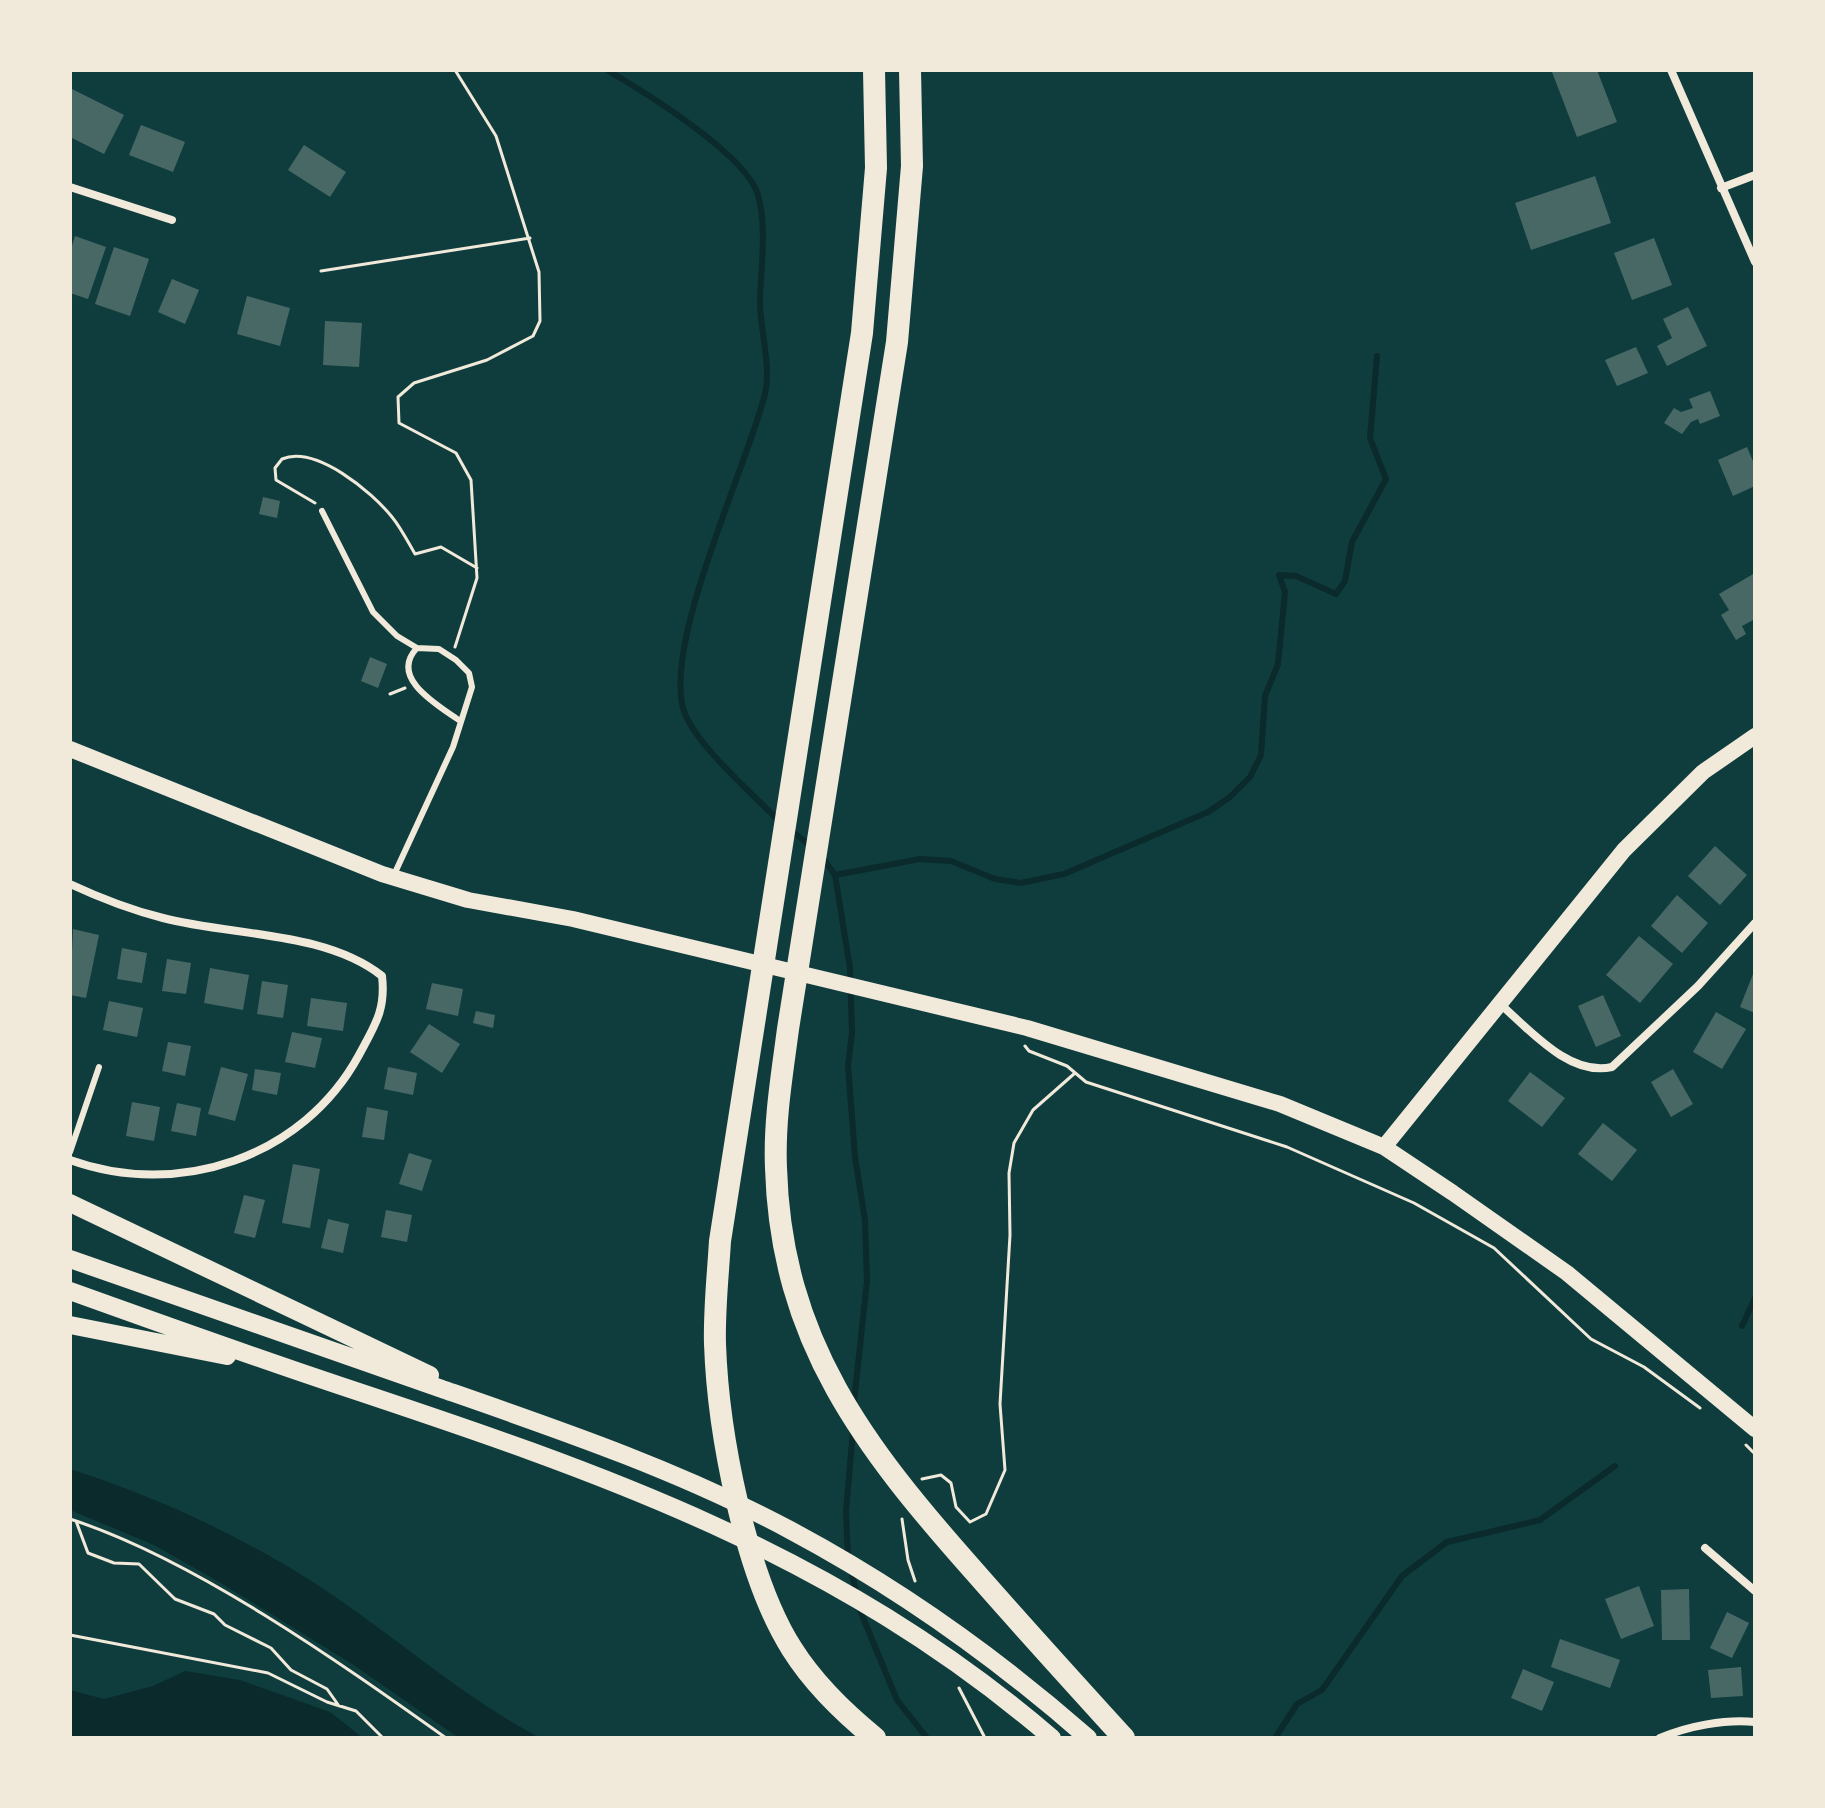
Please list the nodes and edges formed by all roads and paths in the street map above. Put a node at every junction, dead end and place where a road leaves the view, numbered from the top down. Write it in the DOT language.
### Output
graph roads {
  1 [pos="455,70"];
  2 [pos="874,70"];
  3 [pos="910,70"];
  4 [pos="1671,70"];
  5 [pos="1755,175"];
  6 [pos="70,187"];
  7 [pos="1721,188"];
  8 [pos="172,220"];
  9 [pos="530,238"];
  10 [pos="1755,262"];
  11 [pos="321,271"];
  12 [pos="322,511"];
  13 [pos="477,568"];
  14 [pos="417,648"];
  15 [pos="450,656"];
  16 [pos="460,721"];
  17 [pos="1755,736"];
  18 [pos="70,749"];
  19 [pos="392,877"];
  20 [pos="70,884"];
  21 [pos="1755,923"];
  22 [pos="1499,1003"];
  23 [pos="1026,1036"];
  24 [pos="99,1067"];
  25 [pos="1076,1073"];
  26 [pos="1384,1147"];
  27 [pos="70,1152"];
  28 [pos="70,1160"];
  29 [pos="70,1203"];
  30 [pos="70,1259"];
  31 [pos="70,1291"];
  32 [pos="70,1325"];
  33 [pos="289,1368"];
  34 [pos="490,1406"];
  35 [pos="1701,1409"];
  36 [pos="1755,1429"];
  37 [pos="1745,1444"];
  38 [pos="1755,1454"];
  39 [pos="929,1478"];
  40 [pos="70,1519"];
  41 [pos="76,1521"];
  42 [pos="1705,1548"];
  43 [pos="1755,1591"];
  44 [pos="70,1635"];
  45 [pos="339,1706"];
  46 [pos="1755,1722"];
  47 [pos="383,1738"];
  48 [pos="446,1738"];
  49 [pos="875,1738"];
  50 [pos="1052,1738"];
  51 [pos="1088,1738"];
  52 [pos="1124,1738"];
  53 [pos="1660,1738"];
  1 -- 9 [label="path"];
  2 -- 49 [label="highway"];
  3 -- 52 [label="highway"];
  4 -- 7 [label="street"];
  5 -- 7 [label="street"];
  6 -- 8 [label="street"];
  7 -- 10 [label="street"];
  9 -- 11 [label="path"];
  9 -- 13 [label="path"];
  12 -- 13 [label="path"];
  12 -- 14 [label="lane"];
  13 -- 15 [label="path"];
  14 -- 15 [label="lane"];
  14 -- 16 [label="lane"];
  15 -- 16 [label="lane"];
  16 -- 19 [label="lane"];
  17 -- 22 [label="main road"];
  18 -- 19 [label="main road"];
  19 -- 23 [label="main road"];
  20 -- 28 [label="street"];
  21 -- 22 [label="street"];
  22 -- 26 [label="main road"];
  23 -- 25 [label="path"];
  23 -- 26 [label="main road"];
  24 -- 27 [label="lane"];
  25 -- 35 [label="path"];
  25 -- 39 [label="path"];
  26 -- 36 [label="main road"];
  29 -- 34 [label="main road"];
  30 -- 34 [label="main road"];
  31 -- 33 [label="main road"];
  32 -- 33 [label="main road"];
  33 -- 50 [label="main road"];
  34 -- 51 [label="main road"];
  37 -- 38 [label="path"];
  40 -- 41 [label="path"];
  41 -- 45 [label="path"];
  41 -- 48 [label="path"];
  42 -- 43 [label="street"];
  44 -- 45 [label="path"];
  45 -- 47 [label="path"];
  46 -- 53 [label="street"];
}
